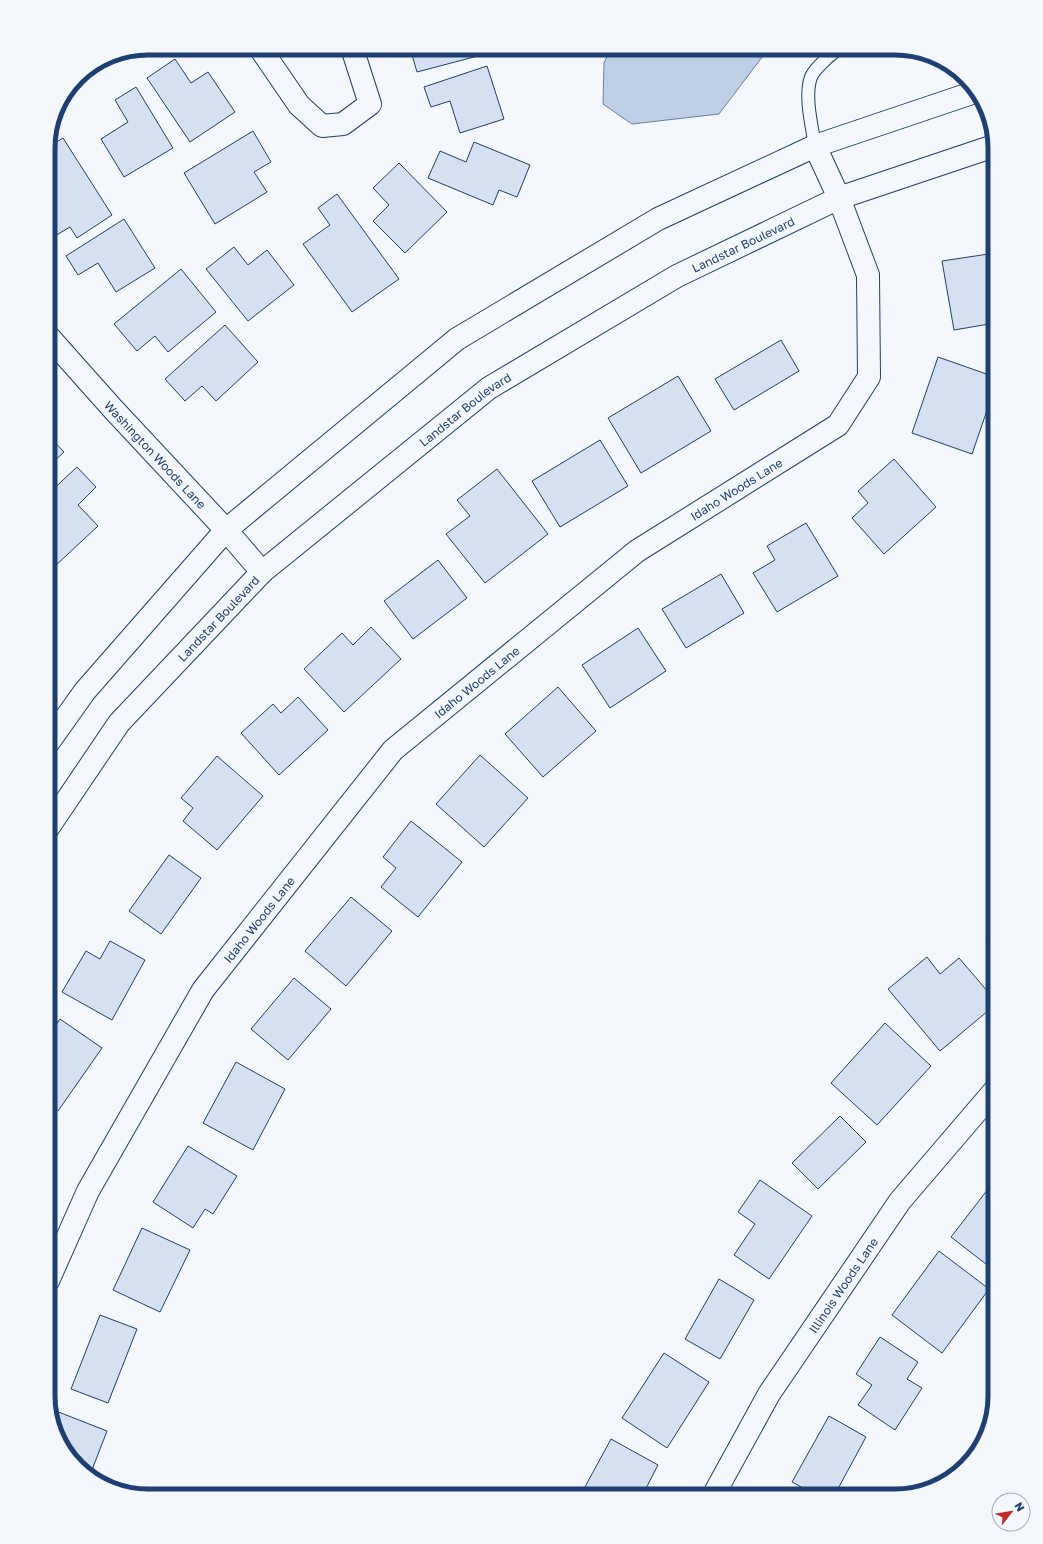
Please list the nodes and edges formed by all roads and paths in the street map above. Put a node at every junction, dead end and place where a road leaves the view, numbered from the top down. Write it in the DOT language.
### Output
graph roads {
  1 [pos="265,55"];
  2 [pos="354,55"];
  3 [pos="832,55"];
  4 [pos="970,94"];
  5 [pos="815,146"];
  6 [pos="988,148"];
  7 [pos="839,198"];
  8 [pos="55,344"];
  9 [pos="226,530"];
  10 [pos="262,572"];
  11 [pos="55,733"];
  12 [pos="55,818"];
  13 [pos="988,1098"];
  14 [pos="55,1265"];
  15 [pos="717,1489"];
  1 -- 2 [label="street"];
  3 -- 5 [label="lane"];
  4 -- 5 [label="street"];
  5 -- 7 [label="street, Idaho Woods Lane"];
  5 -- 9 [label="street"];
  6 -- 7 [label="street, Landstar Boulevard"];
  7 -- 10 [label="street, Landstar Boulevard"];
  7 -- 14 [label="street, Idaho Woods Lane"];
  8 -- 9 [label="street, Washington Woods Lane"];
  9 -- 10 [label="street, Washington Woods Lane"];
  9 -- 11 [label="street"];
  10 -- 12 [label="street, Landstar Boulevard"];
  13 -- 15 [label="street, Illinois Woods Lane"];
}
